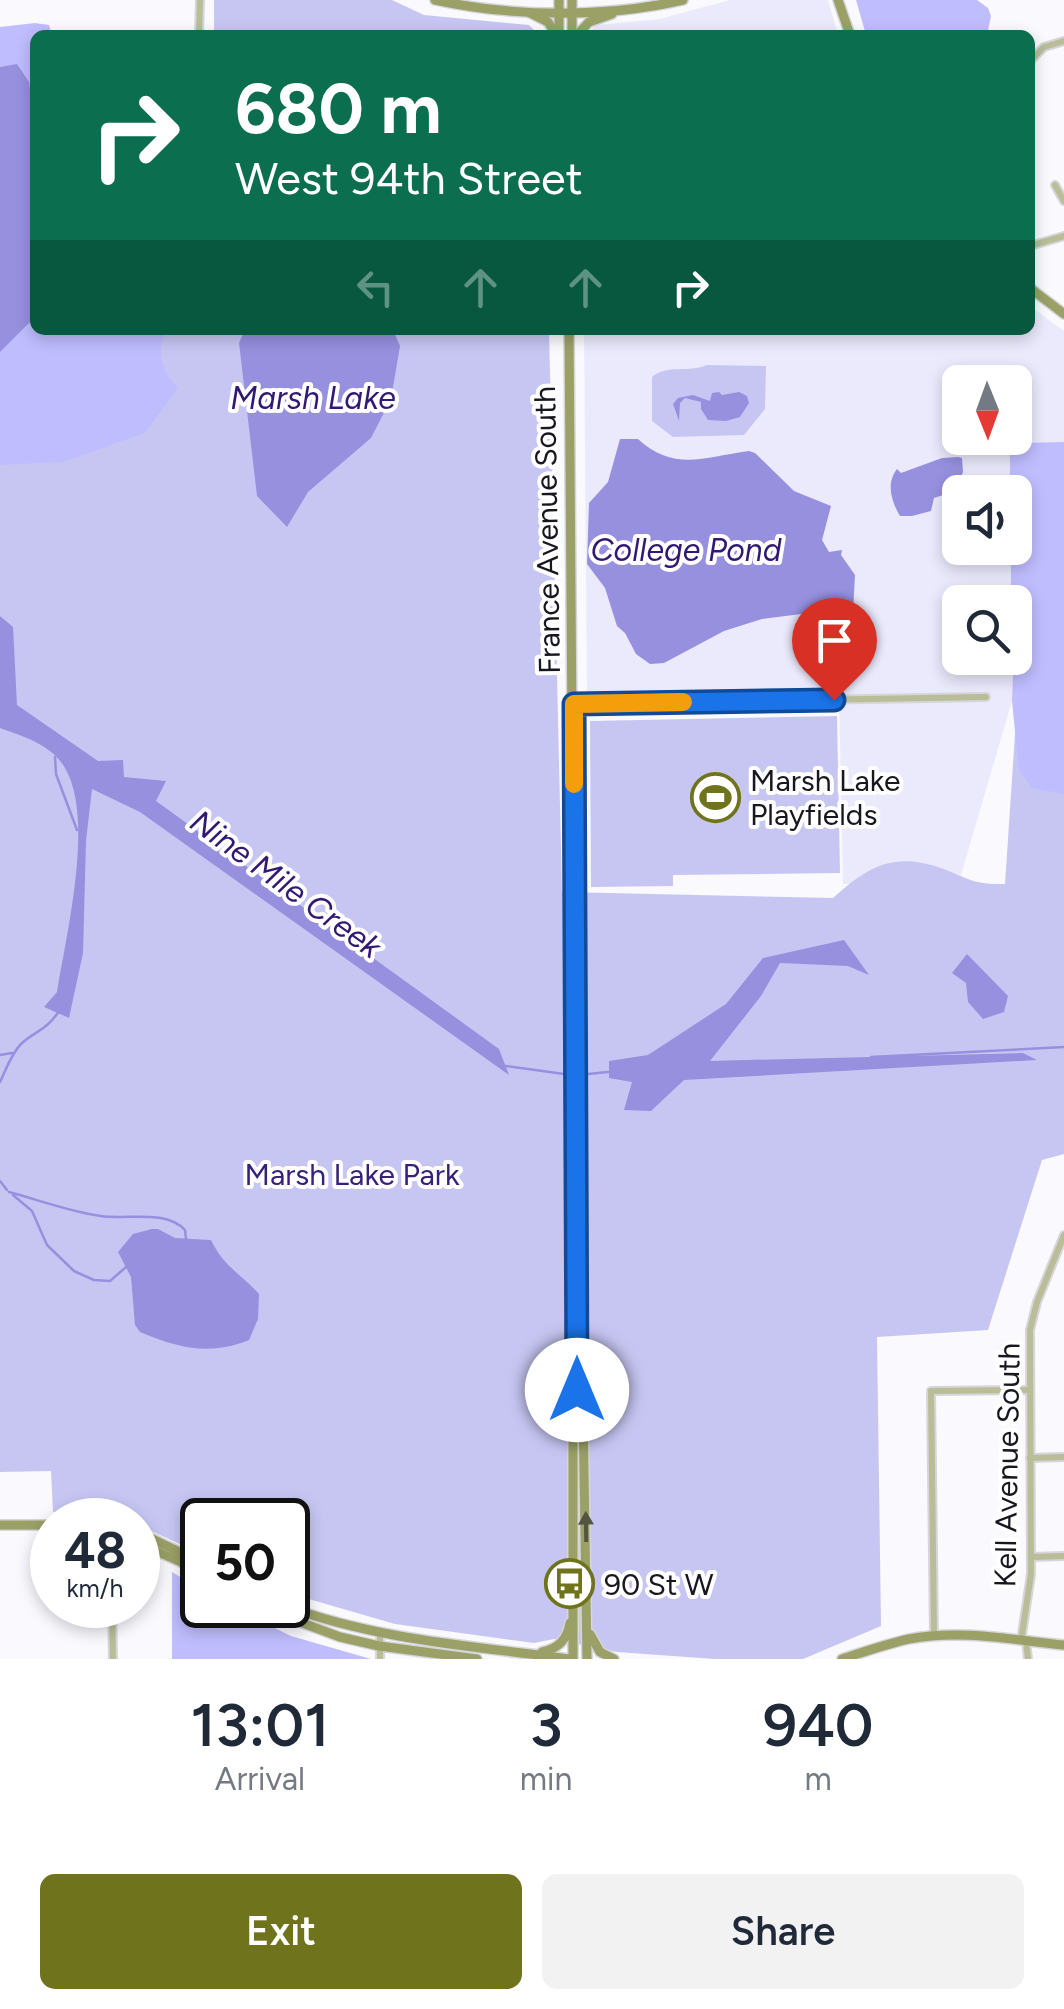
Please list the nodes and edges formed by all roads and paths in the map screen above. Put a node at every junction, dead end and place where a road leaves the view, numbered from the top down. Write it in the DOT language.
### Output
graph roads {
  1 [pos="200,0"];
  2 [pos="435,0"];
  3 [pos="683,0"];
  4 [pos="838,0"];
  5 [pos="558,6"];
  6 [pos="572,6"];
  7 [pos="626,10"];
  8 [pos="523,11"];
  9 [pos="199,30"];
  10 [pos="553,30"];
  11 [pos="580,30"];
  12 [pos="848,30"];
  13 [pos="1064,41"];
  14 [pos="1035,56"];
  15 [pos="1055,185"];
  16 [pos="1064,200"];
  17 [pos="1064,236"];
  18 [pos="1035,244"];
  19 [pos="1035,292"];
  20 [pos="1064,314"];
  21 [pos="569,335"];
  22 [pos="986,697"];
  23 [pos="574,704"];
  24 [pos="1064,1235"];
  25 [pos="577,1390"];
  26 [pos="1030,1390"];
  27 [pos="1064,1457"];
  28 [pos="1030,1458"];
  29 [pos="0,1524"];
  30 [pos="30,1524"];
  31 [pos="1064,1556"];
  32 [pos="1031,1557"];
  33 [pos="573,1606"];
  34 [pos="310,1615"];
  35 [pos="586,1622"];
  36 [pos="310,1626"];
  37 [pos="112,1628"];
  38 [pos="934,1636"];
  39 [pos="380,1640"];
  40 [pos="1023,1641"];
  41 [pos="1064,1645"];
  42 [pos="534,1654"];
  43 [pos="113,1659"];
  44 [pos="380,1659"];
  45 [pos="477,1659"];
  46 [pos="571,1659"];
  47 [pos="587,1659"];
  48 [pos="614,1659"];
  49 [pos="843,1659"];
  50 [pos="1028,1659"];
  1 -- 9 [label="street"];
  2 -- 8 [label="main road"];
  3 -- 7 [label="main road"];
  4 -- 12 [label="main road"];
  5 -- 6 [label="main road"];
  5 -- 8 [label="main road"];
  6 -- 7 [label="main road"];
  7 -- 11 [label="main road"];
  8 -- 10 [label="main road"];
  13 -- 14 [label="street"];
  15 -- 16 [label="street"];
  17 -- 18 [label="street"];
  19 -- 20 [label="main road"];
  21 -- 23 [label="main road, France Avenue South"];
  22 -- 23 [label="street"];
  23 -- 25 [label="main road, France Avenue South"];
  24 -- 26 [label="street, Kell Avenue South"];
  25 -- 33 [label="main road, France Avenue South"];
  35 -- 25 [label="main road, France Avenue South, one-way"];
  26 -- 28 [label="street, Kell Avenue South"];
  26 -- 38 [label="street"];
  27 -- 28 [label="street"];
  28 -- 32 [label="street, Kell Avenue South"];
  29 -- 30 [label="main road"];
  31 -- 32 [label="street"];
  32 -- 40 [label="street, Kell Avenue South"];
  33 -- 42 [label="main road"];
  33 -- 46 [label="main road, France Avenue South"];
  34 -- 39 [label="main road"];
  35 -- 47 [label="main road, France Avenue South"];
  35 -- 48 [label="main road"];
  36 -- 39 [label="main road"];
  37 -- 43 [label="street"];
  38 -- 40 [label="main road"];
  38 -- 49 [label="main road"];
  39 -- 42 [label="main road"];
  39 -- 44 [label="street"];
  39 -- 45 [label="main road"];
  40 -- 41 [label="main road"];
  40 -- 50 [label="street, Kell Avenue South"];
  42 -- 46 [label="main road"];
}
